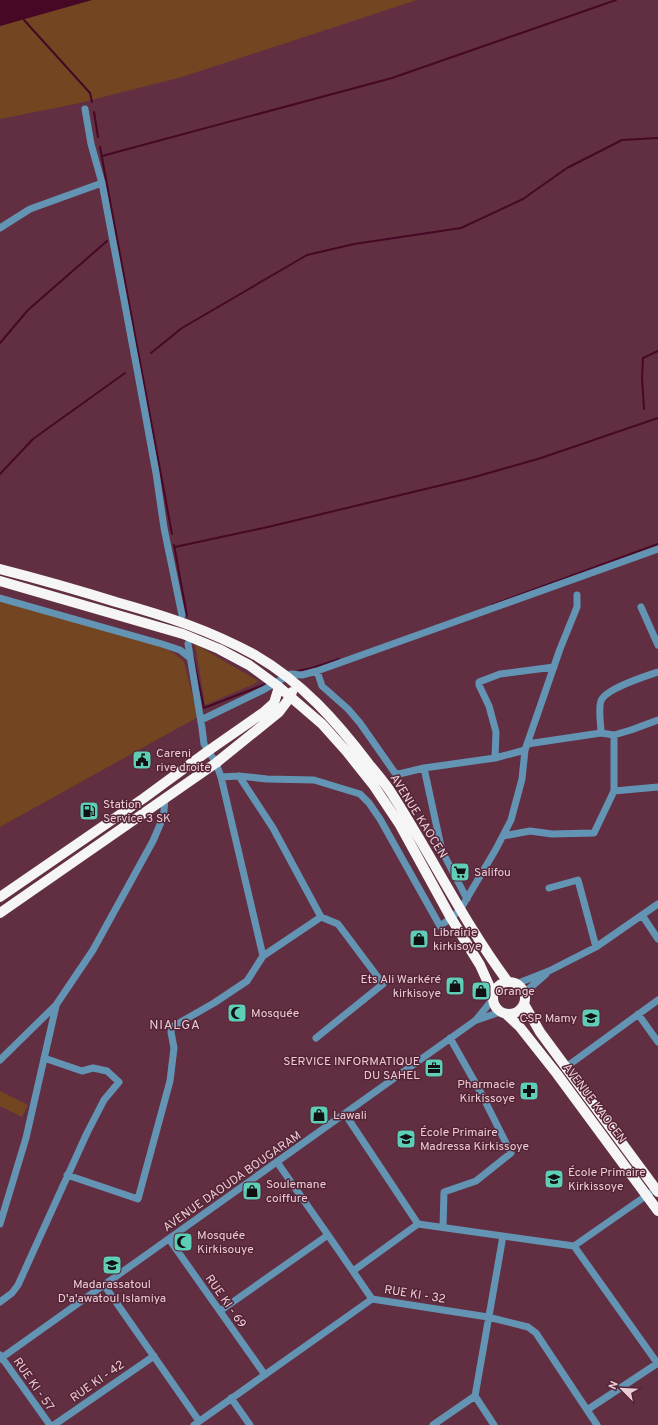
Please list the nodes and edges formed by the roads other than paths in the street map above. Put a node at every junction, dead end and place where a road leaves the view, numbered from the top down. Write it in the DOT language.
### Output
graph roads {
  1 [pos="85,109"];
  2 [pos="102,183"];
  3 [pos="0,228"];
  4 [pos="658,549"];
  5 [pos="0,569"];
  6 [pos="0,581"];
  7 [pos="577,595"];
  8 [pos="0,598"];
  9 [pos="641,607"];
  10 [pos="182,615"];
  11 [pos="188,644"];
  12 [pos="658,645"];
  13 [pos="189,657"];
  14 [pos="554,667"];
  15 [pos="317,671"];
  16 [pos="658,672"];
  17 [pos="285,676"];
  18 [pos="279,687"];
  19 [pos="290,696"];
  20 [pos="279,712"];
  21 [pos="309,713"];
  22 [pos="201,720"];
  23 [pos="658,720"];
  24 [pos="601,733"];
  25 [pos="614,735"];
  26 [pos="526,747"];
  27 [pos="208,751"];
  28 [pos="495,758"];
  29 [pos="216,763"];
  30 [pos="424,768"];
  31 [pos="239,776"];
  32 [pos="221,777"];
  33 [pos="658,787"];
  34 [pos="614,791"];
  35 [pos="165,798"];
  36 [pos="120,814"];
  37 [pos="127,825"];
  38 [pos="503,836"];
  39 [pos="87,837"];
  40 [pos="94,848"];
  41 [pos="549,888"];
  42 [pos="0,897"];
  43 [pos="467,900"];
  44 [pos="658,904"];
  45 [pos="460,910"];
  46 [pos="0,913"];
  47 [pos="642,915"];
  48 [pos="321,918"];
  49 [pos="452,918"];
  50 [pos="658,939"];
  51 [pos="596,947"];
  52 [pos="263,956"];
  53 [pos="549,971"];
  54 [pos="512,983"];
  55 [pos="524,993"];
  56 [pos="493,996"];
  57 [pos="658,1000"];
  58 [pos="524,1004"];
  59 [pos="56,1005"];
  60 [pos="503,1013"];
  61 [pos="638,1014"];
  62 [pos="476,1020"];
  63 [pos="316,1038"];
  64 [pos="450,1038"];
  65 [pos="658,1042"];
  66 [pos="44,1058"];
  67 [pos="0,1060"];
  68 [pos="566,1067"];
  69 [pos="345,1114"];
  70 [pos="278,1162"];
  71 [pos="67,1175"];
  72 [pos="657,1189"];
  73 [pos="647,1195"];
  74 [pos="658,1210"];
  75 [pos="0,1224"];
  76 [pos="418,1224"];
  77 [pos="443,1227"];
  78 [pos="328,1235"];
  79 [pos="503,1236"];
  80 [pos="169,1239"];
  81 [pos="574,1246"];
  82 [pos="353,1271"];
  83 [pos="104,1285"];
  84 [pos="372,1299"];
  85 [pos="0,1302"];
  86 [pos="220,1311"];
  87 [pos="488,1317"];
  88 [pos="154,1356"];
  89 [pos="1,1357"];
  90 [pos="658,1363"];
  91 [pos="265,1375"];
  92 [pos="475,1396"];
  93 [pos="231,1398"];
  94 [pos="587,1410"];
  95 [pos="196,1423"];
  96 [pos="50,1425"];
  97 [pos="54,1425"];
  98 [pos="250,1425"];
  99 [pos="433,1425"];
  100 [pos="494,1425"];
  101 [pos="597,1425"];
  1 -- 2 [label="street"];
  2 -- 3 [label="street"];
  2 -- 10 [label="street"];
  4 -- 15 [label="street"];
  5 -- 17 [label="highway, AVENUE KAOCEN"];
  6 -- 18 [label="highway, AVENUE KAOCEN"];
  7 -- 14 [label="street"];
  8 -- 13 [label="street"];
  9 -- 12 [label="street"];
  11 -- 13 [label="street"];
  13 -- 22 [label="street"];
  14 -- 26 [label="street"];
  14 -- 28 [label="street"];
  15 -- 22 [label="street"];
  15 -- 30 [label="street"];
  16 -- 24 [label="street"];
  17 -- 19 [label="highway"];
  17 -- 45 [label="highway, AVENUE KAOCEN"];
  18 -- 19 [label="highway, AVENUE KAOCEN"];
  18 -- 27 [label="highway"];
  19 -- 20 [label="highway"];
  19 -- 21 [label="highway, AVENUE KAOCEN"];
  20 -- 21 [label="highway"];
  20 -- 29 [label="highway"];
  21 -- 49 [label="highway, AVENUE KAOCEN"];
  22 -- 27 [label="street"];
  23 -- 25 [label="street"];
  24 -- 25 [label="street"];
  24 -- 26 [label="street"];
  25 -- 34 [label="street"];
  26 -- 28 [label="street"];
  26 -- 38 [label="street"];
  27 -- 29 [label="street"];
  27 -- 36 [label="highway"];
  28 -- 30 [label="street"];
  29 -- 32 [label="street"];
  29 -- 35 [label="highway"];
  30 -- 43 [label="street"];
  31 -- 32 [label="street"];
  31 -- 48 [label="street"];
  31 -- 49 [label="street"];
  32 -- 52 [label="street"];
  33 -- 34 [label="street"];
  34 -- 38 [label="street"];
  35 -- 37 [label="highway"];
  35 -- 59 [label="street"];
  36 -- 37 [label="highway"];
  36 -- 39 [label="highway"];
  37 -- 40 [label="highway"];
  38 -- 43 [label="street"];
  39 -- 40 [label="highway"];
  39 -- 42 [label="highway"];
  40 -- 46 [label="highway"];
  41 -- 51 [label="street"];
  43 -- 45 [label="street"];
  44 -- 47 [label="street"];
  45 -- 49 [label="street"];
  45 -- 54 [label="highway, AVENUE KAOCEN"];
  47 -- 50 [label="street"];
  47 -- 51 [label="street"];
  48 -- 52 [label="street"];
  48 -- 63 [label="street"];
  49 -- 56 [label="highway, AVENUE KAOCEN"];
  51 -- 53 [label="street"];
  52 -- 71 [label="street"];
  53 -- 54 [label="street"];
  53 -- 55 [label="street"];
  54 -- 55 [label="highway"];
  54 -- 56 [label="highway"];
  55 -- 58 [label="highway"];
  56 -- 60 [label="highway"];
  56 -- 62 [label="street, AVENUE DAOUDA BOUGARAM"];
  57 -- 61 [label="street"];
  58 -- 60 [label="highway"];
  58 -- 68 [label="highway, AVENUE KAOCEN"];
  59 -- 66 [label="street"];
  59 -- 67 [label="street"];
  60 -- 62 [label="street, AVENUE DAOUDA BOUGARAM"];
  60 -- 73 [label="highway, AVENUE KAOCEN"];
  61 -- 65 [label="street"];
  61 -- 68 [label="street"];
  62 -- 64 [label="street, AVENUE DAOUDA BOUGARAM"];
  64 -- 69 [label="street, AVENUE DAOUDA BOUGARAM"];
  64 -- 77 [label="street"];
  66 -- 71 [label="street"];
  66 -- 75 [label="street"];
  68 -- 72 [label="highway, AVENUE KAOCEN"];
  69 -- 70 [label="street, AVENUE DAOUDA BOUGARAM"];
  69 -- 76 [label="street"];
  70 -- 78 [label="street"];
  70 -- 80 [label="street, AVENUE DAOUDA BOUGARAM"];
  71 -- 85 [label="street"];
  72 -- 73 [label="street"];
  73 -- 74 [label="highway, AVENUE KAOCEN"];
  73 -- 81 [label="street"];
  76 -- 77 [label="street"];
  76 -- 82 [label="street"];
  77 -- 79 [label="street"];
  78 -- 82 [label="street"];
  78 -- 86 [label="street"];
  79 -- 81 [label="street"];
  79 -- 87 [label="street"];
  80 -- 83 [label="street, AVENUE DAOUDA BOUGARAM"];
  80 -- 86 [label="street, RUE KI - 69"];
  81 -- 90 [label="street"];
  82 -- 84 [label="street"];
  83 -- 88 [label="street"];
  83 -- 89 [label="street, AVENUE DAOUDA BOUGARAM"];
  84 -- 87 [label="street, RUE KI - 32"];
  84 -- 91 [label="street, RUE KI - 32"];
  86 -- 91 [label="street, RUE KI - 69"];
  87 -- 92 [label="street"];
  87 -- 94 [label="street, RUE KI - 32"];
  88 -- 95 [label="street"];
  88 -- 97 [label="street, RUE KI - 42"];
  89 -- 96 [label="street, RUE KI - 57"];
  90 -- 94 [label="street"];
  91 -- 93 [label="street, RUE KI - 32"];
  92 -- 99 [label="street"];
  92 -- 100 [label="street"];
  93 -- 95 [label="street, RUE KI - 32"];
  93 -- 98 [label="street"];
  94 -- 101 [label="street, RUE KI - 32"];
}
